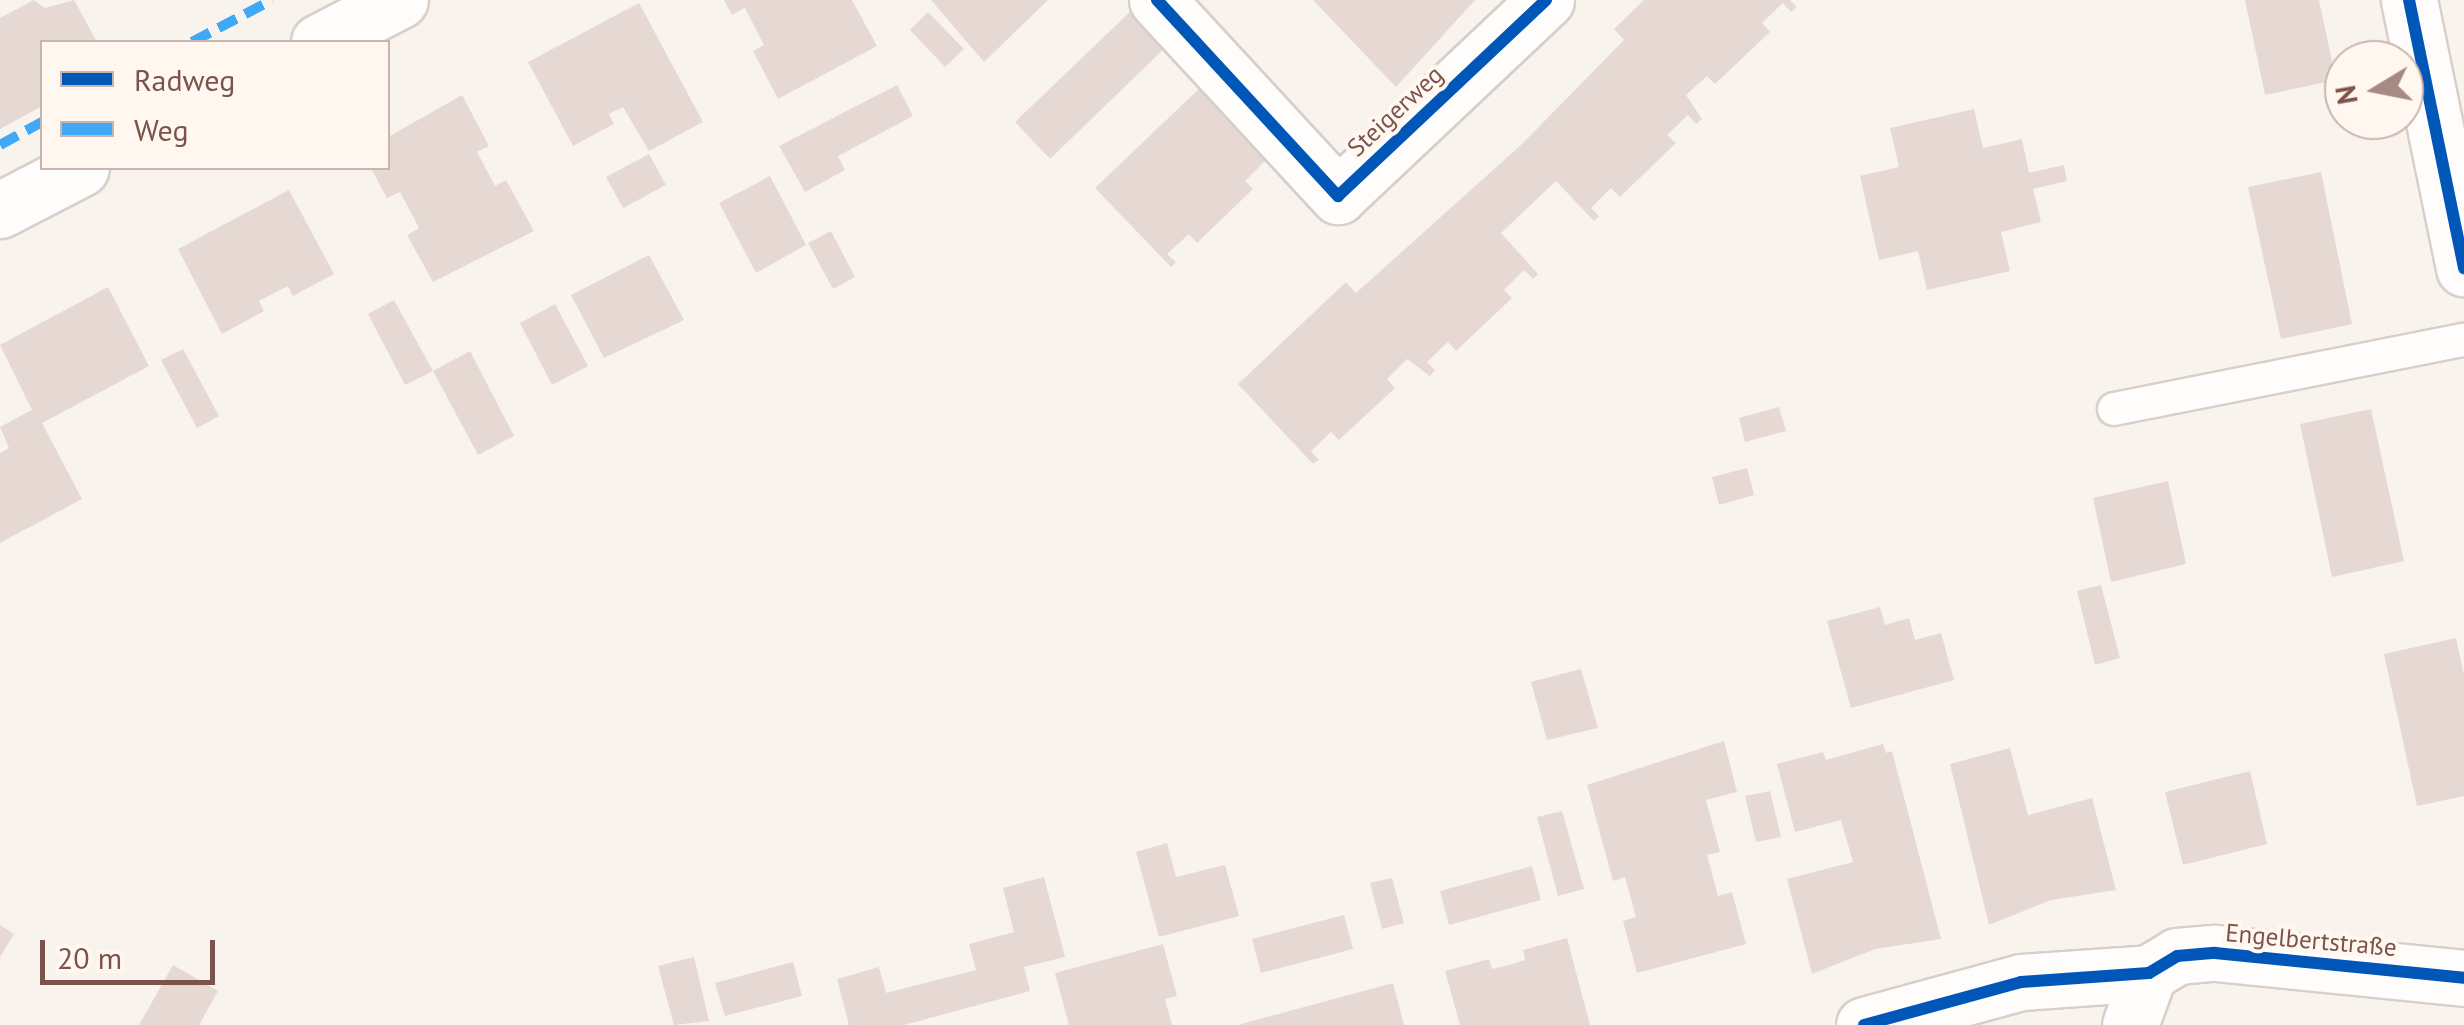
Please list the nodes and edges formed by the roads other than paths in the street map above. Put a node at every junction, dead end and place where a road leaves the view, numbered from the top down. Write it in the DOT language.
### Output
graph roads {
  1 [pos="400,0"];
  2 [pos="1157,0"];
  3 [pos="1546,0"];
  4 [pos="2409,0"];
  5 [pos="323,40"];
  6 [pos="76,170"];
  7 [pos="0,210"];
  8 [pos="2464,268"];
  9 [pos="2464,340"];
  10 [pos="2114,409"];
  11 [pos="2149,973"];
  12 [pos="2464,978"];
  13 [pos="1864,1025"];
  14 [pos="2130,1025"];
  1 -- 5 [label="street"];
  2 -- 3 [label="street, Steigerweg"];
  4 -- 8 [label="street"];
  6 -- 7 [label="street"];
  9 -- 10 [label="lane"];
  11 -- 12 [label="street, Engelbertstraße"];
  11 -- 13 [label="street, Engelbertstraße"];
  11 -- 14 [label="street"];
}
